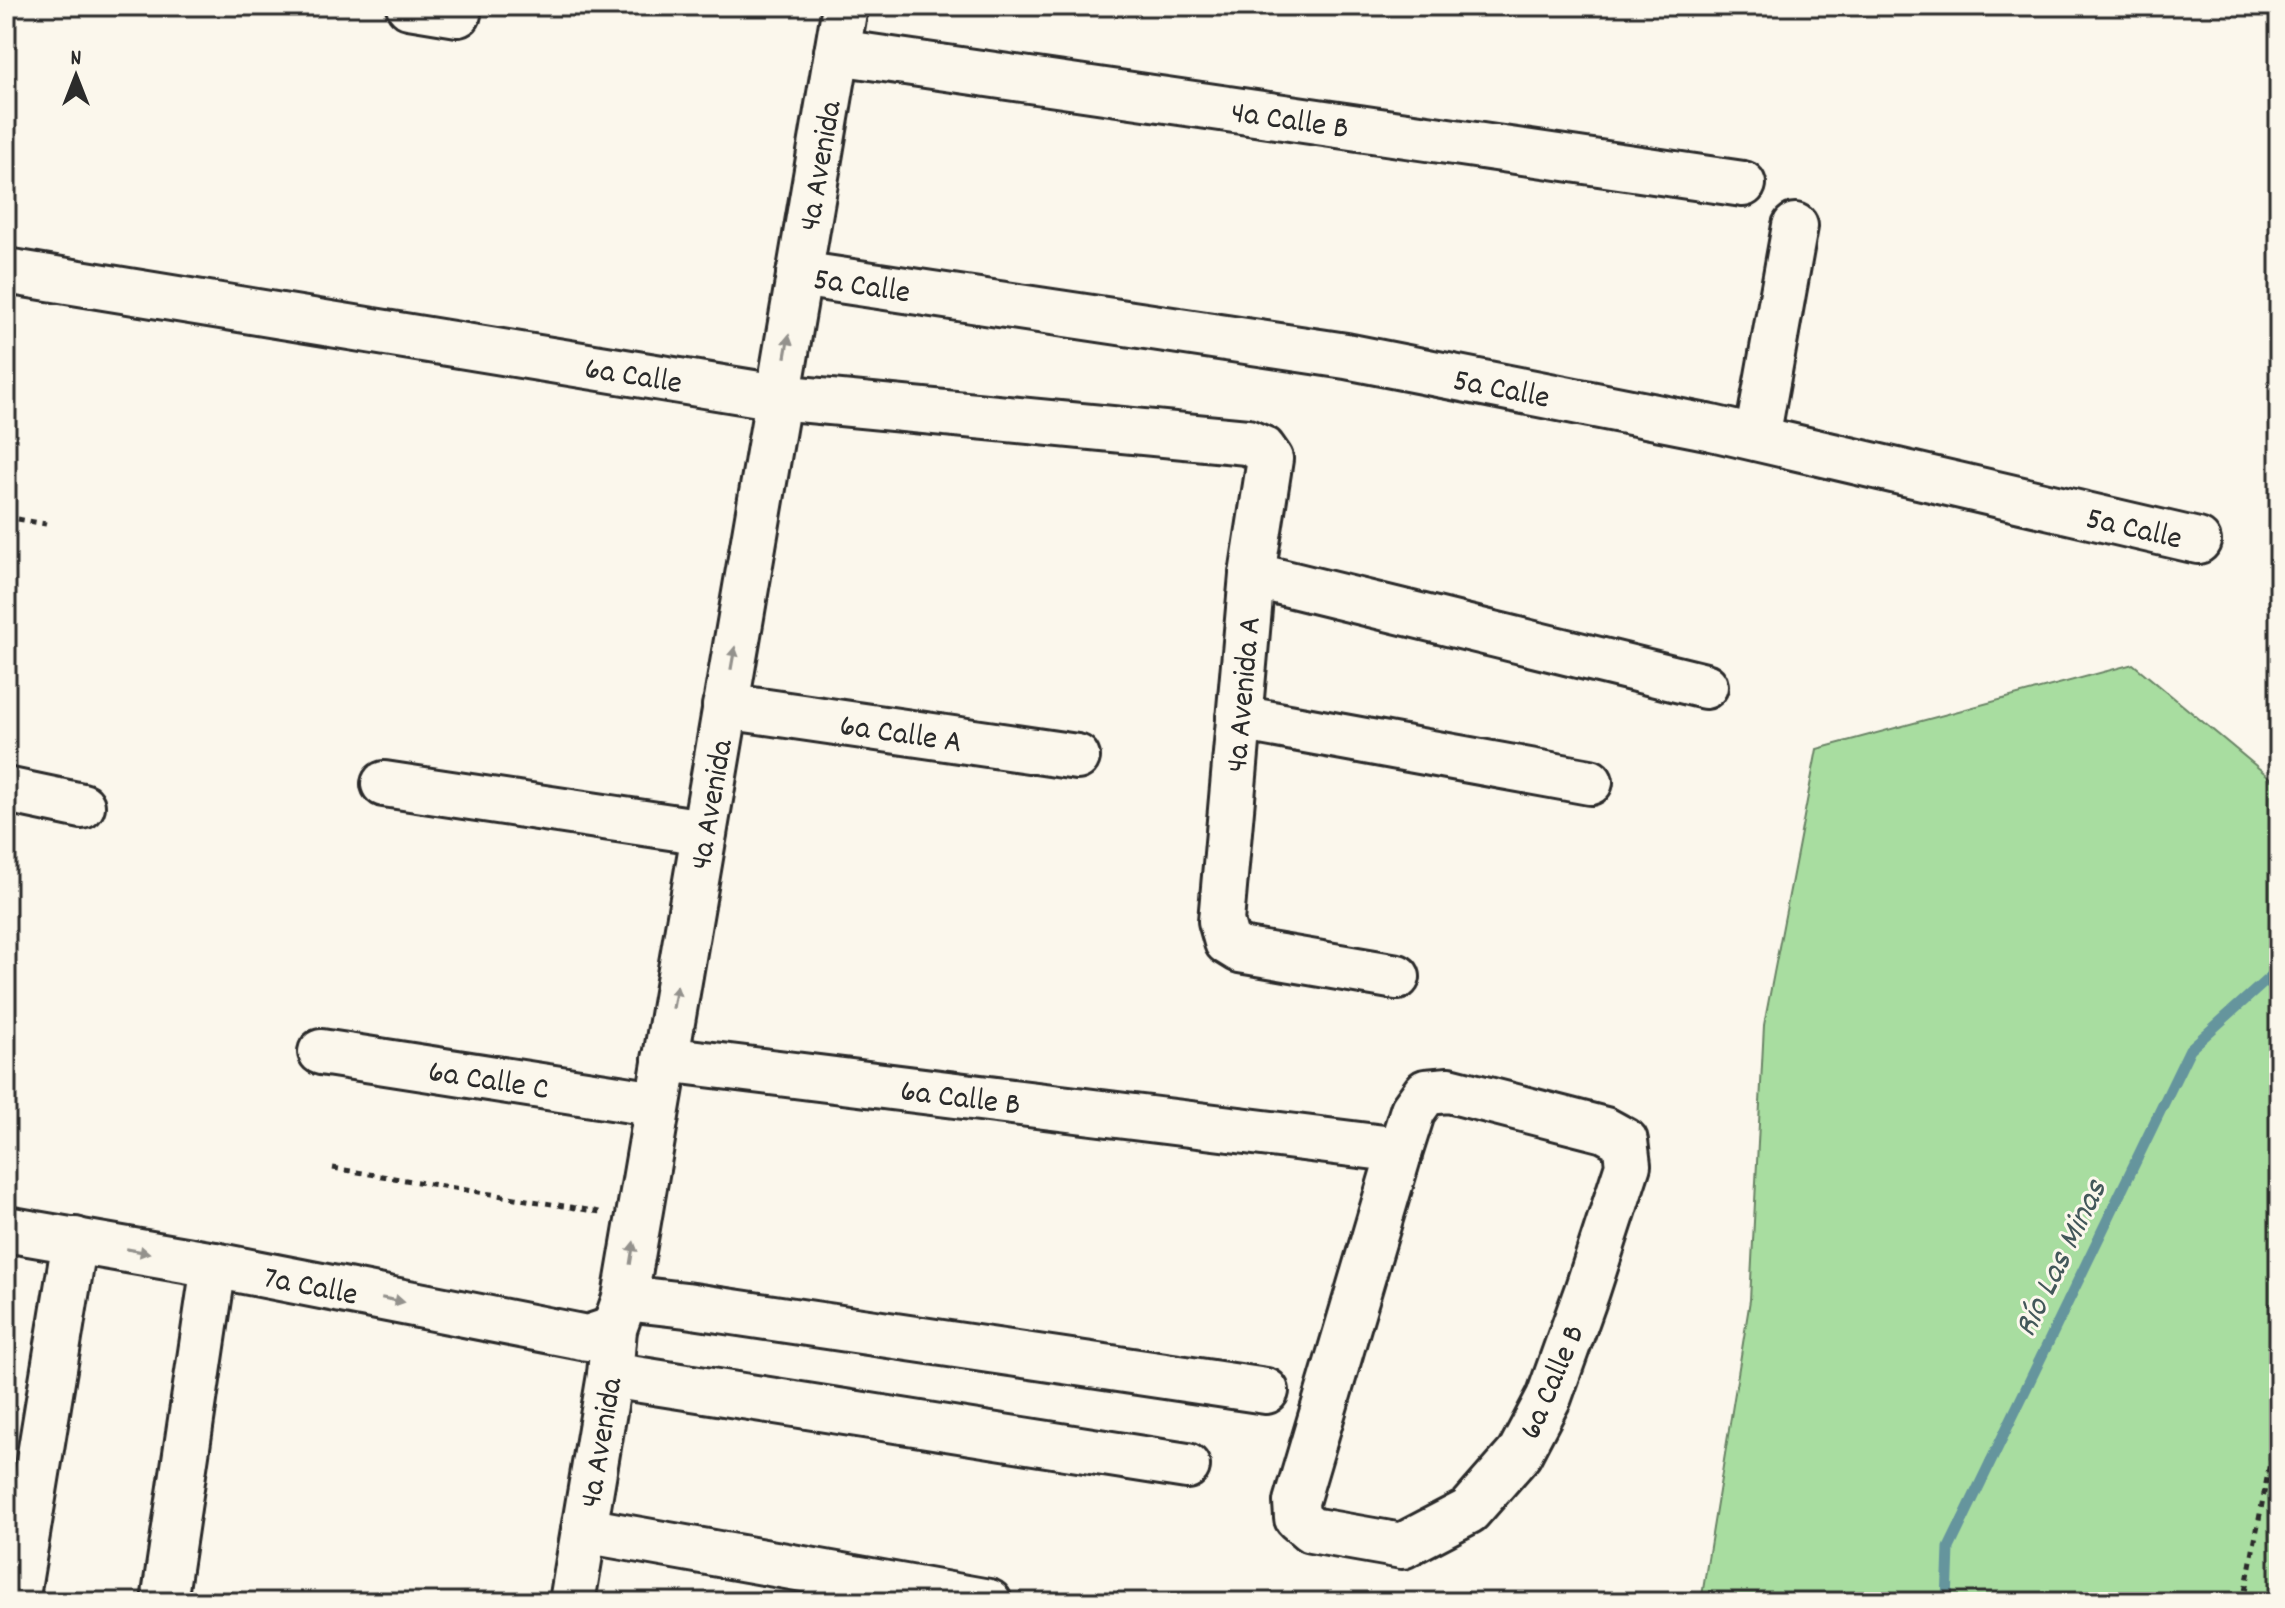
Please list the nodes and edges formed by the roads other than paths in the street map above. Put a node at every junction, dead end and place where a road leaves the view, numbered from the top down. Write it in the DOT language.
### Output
graph roads {
  1 [pos="409,6"];
  2 [pos="845,6"];
  3 [pos="458,14"];
  4 [pos="837,52"];
  5 [pos="1743,184"];
  6 [pos="1795,226"];
  7 [pos="6,271"];
  8 [pos="799,274"];
  9 [pos="778,397"];
  10 [pos="1757,438"];
  11 [pos="1263,449"];
  12 [pos="2198,541"];
  13 [pos="1252,575"];
  14 [pos="1705,686"];
  15 [pos="725,706"];
  16 [pos="1239,718"];
  17 [pos="1077,757"];
  18 [pos="1590,782"];
  19 [pos="384,784"];
  20 [pos="6,790"];
  21 [pos="82,806"];
  22 [pos="704,832"];
  23 [pos="1397,977"];
  24 [pos="321,1052"];
  25 [pos="665,1059"];
  26 [pos="657,1104"];
  27 [pos="1399,1154"];
  28 [pos="6,1229"];
  29 [pos="75,1240"];
  30 [pos="214,1265"];
  31 [pos="620,1314"];
  32 [pos="610,1375"];
  33 [pos="1266,1391"];
  34 [pos="1187,1466"];
  35 [pos="584,1530"];
  36 [pos="16,1602"];
  37 [pos="164,1602"];
  38 [pos="572,1602"];
  39 [pos="989,1602"];
  1 -- 3 [label="street"];
  2 -- 4 [label="street, 4a Avenida"];
  4 -- 5 [label="street, 4a Calle B"];
  4 -- 8 [label="street, 4a Avenida"];
  6 -- 10 [label="street"];
  7 -- 9 [label="street, 6a Calle"];
  9 -- 8 [label="street, 4a Avenida, one-way"];
  8 -- 10 [label="street, 5a Calle"];
  9 -- 11 [label="street, 6a Calle"];
  15 -- 9 [label="street, 4a Avenida, one-way"];
  10 -- 12 [label="street, 5a Calle"];
  11 -- 13 [label="street, 4a Avenida A"];
  13 -- 14 [label="street"];
  13 -- 16 [label="street, 4a Avenida A"];
  15 -- 17 [label="street, 6a Calle A"];
  15 -- 22 [label="street, 4a Avenida"];
  16 -- 18 [label="street"];
  16 -- 23 [label="street, 4a Avenida A"];
  19 -- 22 [label="street"];
  20 -- 21 [label="street"];
  25 -- 22 [label="street, 4a Avenida, one-way"];
  24 -- 26 [label="street, 6a Calle C"];
  25 -- 26 [label="street, 4a Avenida"];
  25 -- 27 [label="street, 6a Calle B"];
  31 -- 26 [label="street, 4a Avenida, one-way"];
  27 -- 27 [label="street, 6a Calle B"];
  28 -- 29 [label="street, 7a Calle"];
  29 -- 30 [label="street, 7a Calle, one-way"];
  29 -- 36 [label="street"];
  30 -- 31 [label="street, 7a Calle, one-way"];
  30 -- 37 [label="street"];
  31 -- 32 [label="street, 4a Avenida"];
  31 -- 33 [label="street, 7a Calle"];
  32 -- 34 [label="street"];
  32 -- 35 [label="street, 4a Avenida"];
  35 -- 38 [label="street, 4a Avenida"];
  35 -- 39 [label="street"];
}
